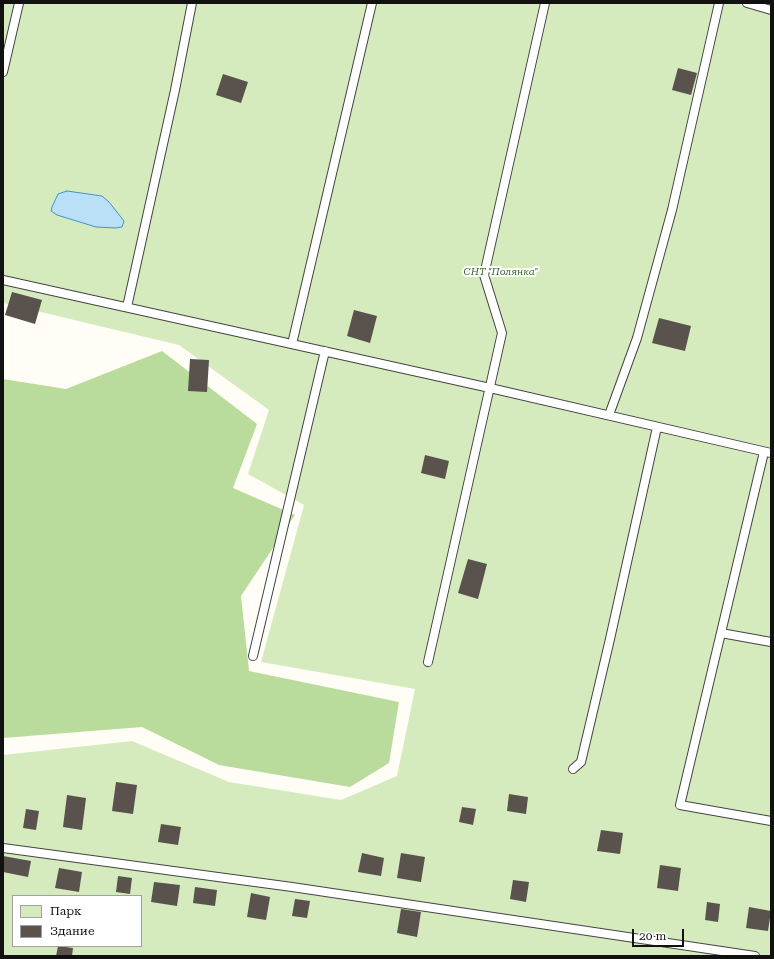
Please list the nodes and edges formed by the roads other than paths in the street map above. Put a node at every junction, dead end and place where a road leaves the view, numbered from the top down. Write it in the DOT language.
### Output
graph roads {
  1 [pos="19,3"];
  2 [pos="192,3"];
  3 [pos="372,3"];
  4 [pos="545,3"];
  5 [pos="719,3"];
  6 [pos="747,3"];
  7 [pos="771,10"];
  8 [pos="3,72"];
  9 [pos="3,280"];
  10 [pos="127,307"];
  11 [pos="292,344"];
  12 [pos="325,351"];
  13 [pos="490,388"];
  14 [pos="609,415"];
  15 [pos="657,427"];
  16 [pos="768,453"];
  17 [pos="721,633"];
  18 [pos="771,642"];
  19 [pos="253,656"];
  20 [pos="428,662"];
  21 [pos="573,769"];
  22 [pos="771,821"];
  23 [pos="3,848"];
  24 [pos="755,956"];
  1 -- 8 [label="lane"];
  2 -- 10 [label="lane"];
  3 -- 11 [label="lane"];
  4 -- 13 [label="lane"];
  5 -- 14 [label="lane"];
  6 -- 7 [label="lane"];
  9 -- 10 [label="lane"];
  10 -- 11 [label="lane"];
  11 -- 12 [label="lane"];
  12 -- 13 [label="lane"];
  12 -- 19 [label="lane"];
  13 -- 14 [label="lane"];
  13 -- 20 [label="lane"];
  14 -- 15 [label="lane"];
  15 -- 16 [label="lane"];
  15 -- 21 [label="lane"];
  16 -- 17 [label="lane"];
  17 -- 18 [label="lane"];
  17 -- 22 [label="lane"];
  23 -- 24 [label="lane"];
}
